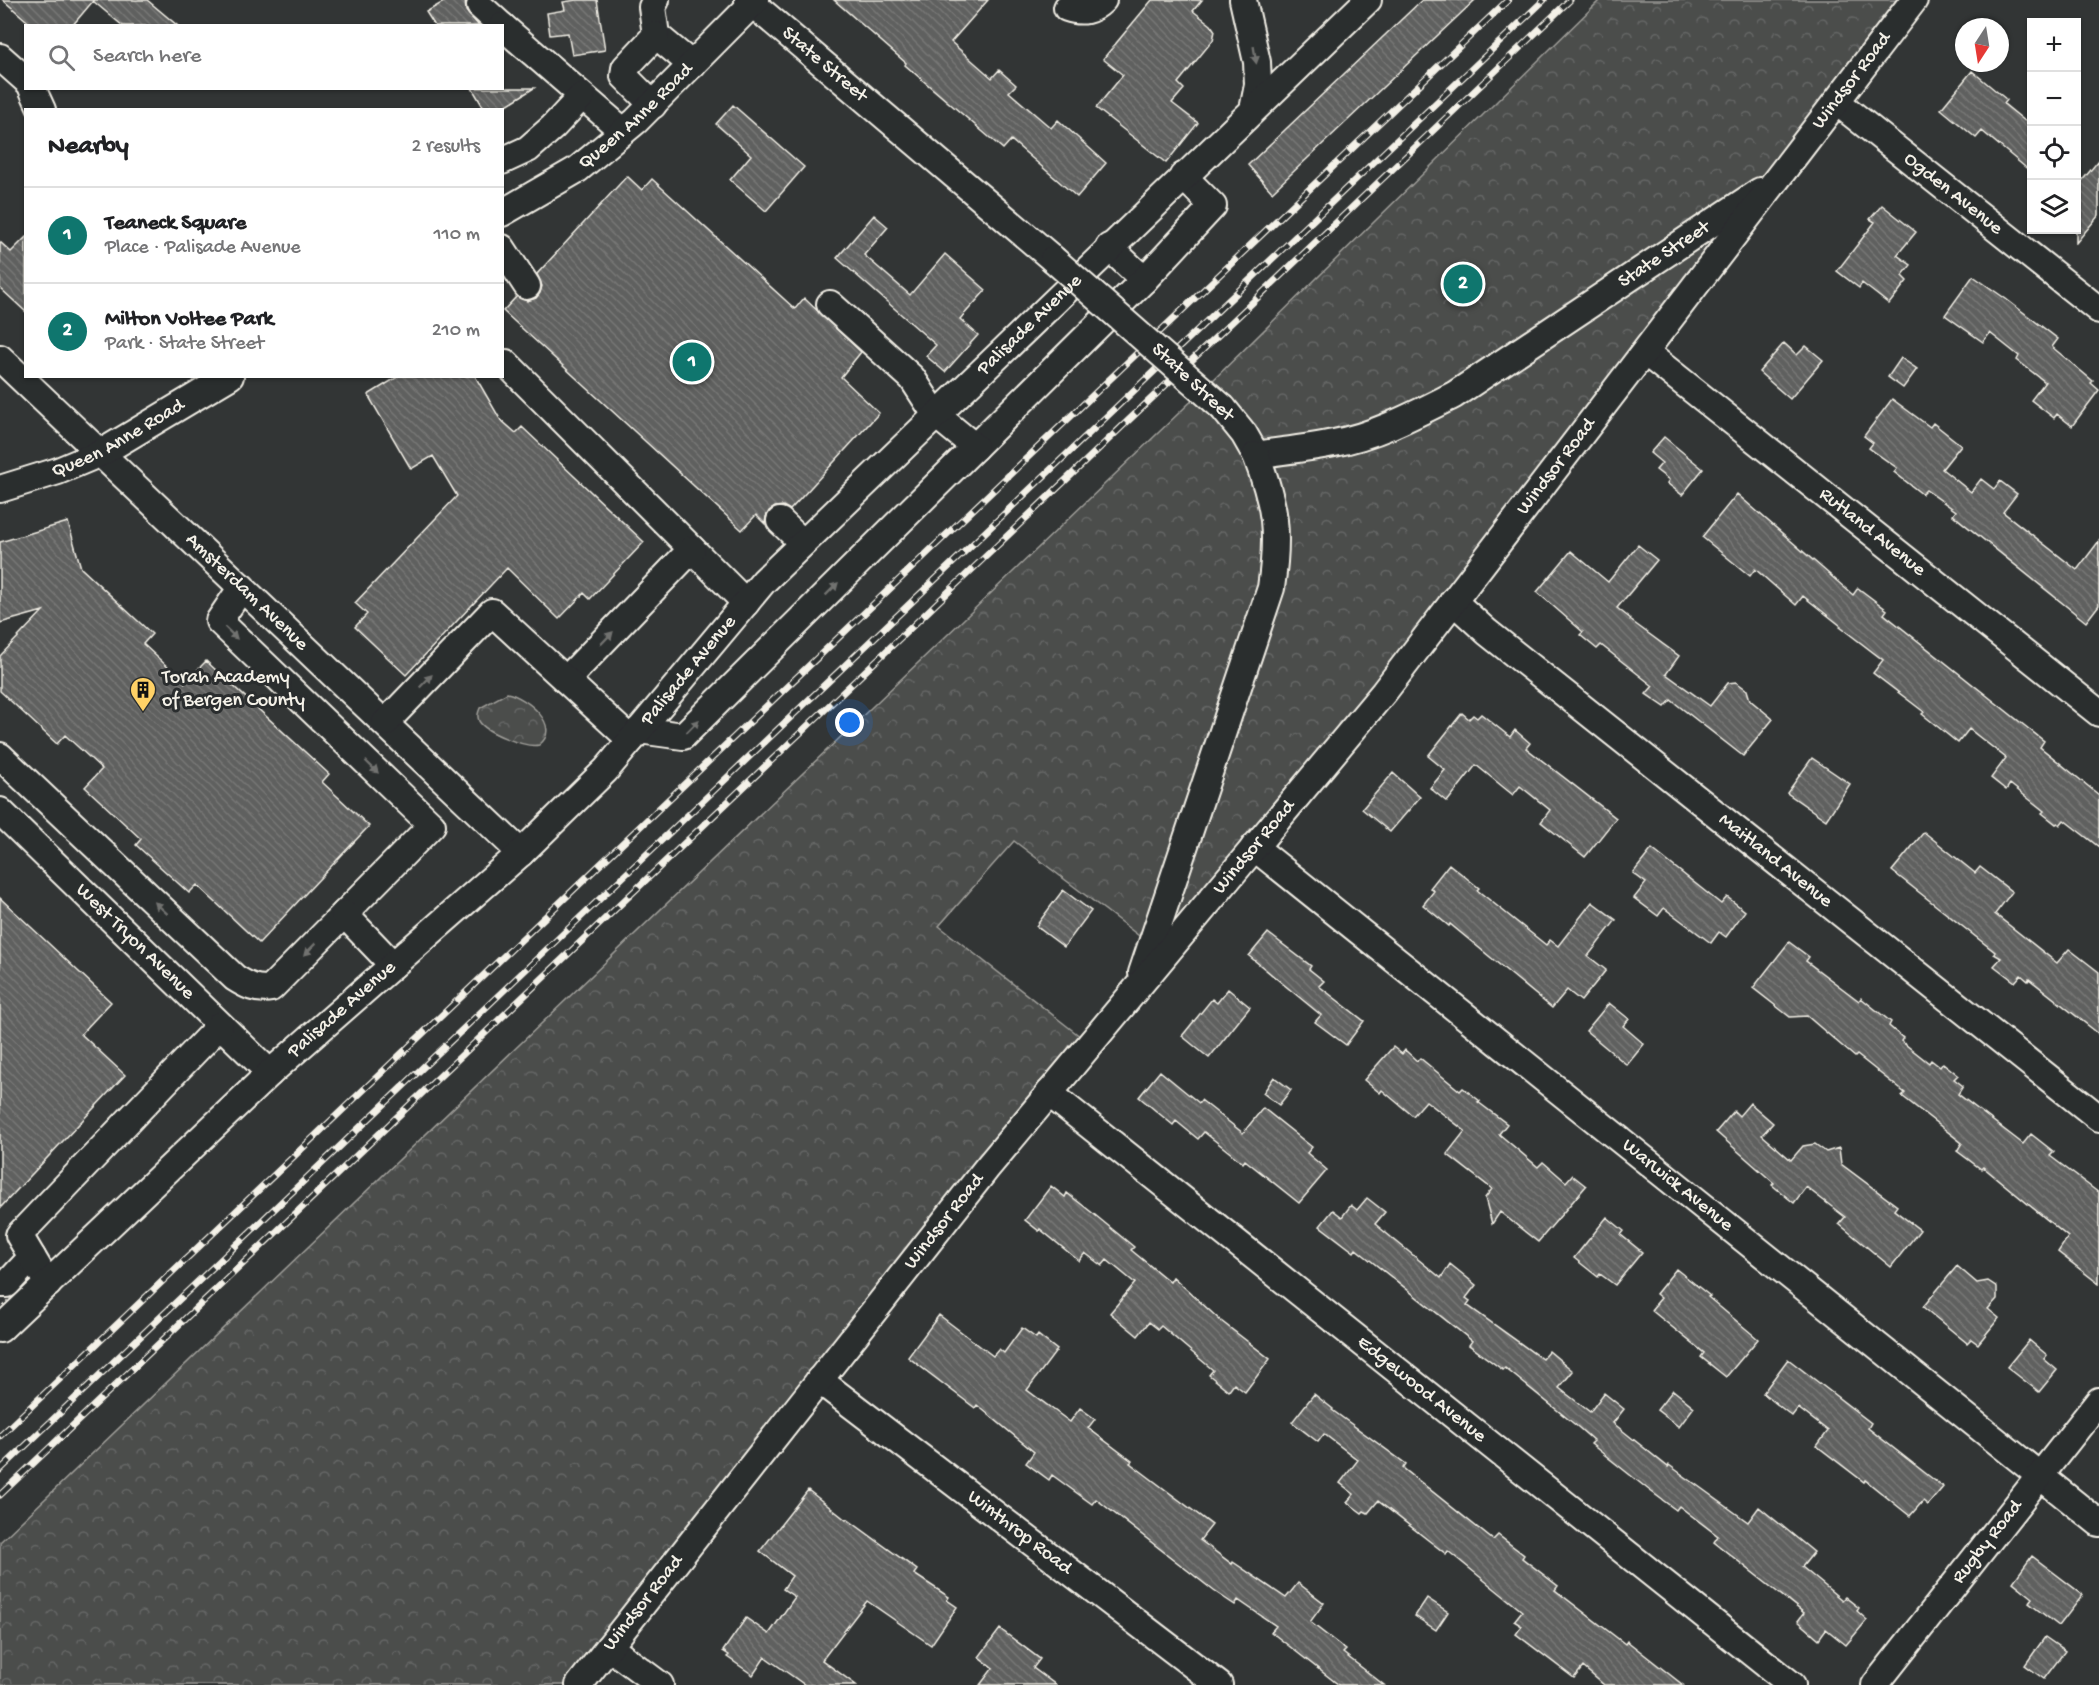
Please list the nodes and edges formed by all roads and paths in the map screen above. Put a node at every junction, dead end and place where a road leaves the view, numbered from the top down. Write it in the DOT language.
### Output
graph roads {
  1 [pos="1103,0"];
  2 [pos="1244,0"];
  3 [pos="1368,0"];
  4 [pos="1914,0"];
  5 [pos="752,1"];
  6 [pos="651,2"];
  7 [pos="1066,3"];
  8 [pos="480,6"];
  9 [pos="500,24"];
  10 [pos="504,28"];
  11 [pos="656,35"];
  12 [pos="0,57"];
  13 [pos="692,65"];
  14 [pos="24,78"];
  15 [pos="33,90"];
  16 [pos="582,96"];
  17 [pos="1837,102"];
  18 [pos="653,105"];
  19 [pos="41,108"];
  20 [pos="1252,110"];
  21 [pos="623,131"];
  22 [pos="504,161"];
  23 [pos="1184,176"];
  24 [pos="1778,179"];
  25 [pos="504,212"];
  26 [pos="1109,247"];
  27 [pos="504,251"];
  28 [pos="1144,280"];
  29 [pos="527,286"];
  30 [pos="830,303"];
  31 [pos="2099,310"];
  32 [pos="1645,352"];
  33 [pos="0,358"];
  34 [pos="506,363"];
  35 [pos="227,378"];
  36 [pos="936,415"];
  37 [pos="975,447"];
  38 [pos="101,453"];
  39 [pos="1256,455"];
  40 [pos="0,489"];
  41 [pos="780,521"];
  42 [pos="803,543"];
  43 [pos="692,549"];
  44 [pos="242,587"];
  45 [pos="1453,601"];
  46 [pos="746,603"];
  47 [pos="312,654"];
  48 [pos="566,680"];
  49 [pos="284,683"];
  50 [pos="2099,713"];
  51 [pos="385,723"];
  52 [pos="635,735"];
  53 [pos="0,756"];
  54 [pos="0,811"];
  55 [pos="1254,847"];
  56 [pos="521,853"];
  57 [pos="344,914"];
  58 [pos="393,965"];
  59 [pos="1138,987"];
  60 [pos="220,1025"];
  61 [pos="270,1073"];
  62 [pos="1049,1093"];
  63 [pos="2099,1118"];
  64 [pos="32,1257"];
  65 [pos="0,1284"];
  66 [pos="48,1284"];
  67 [pos="0,1329"];
  68 [pos="819,1380"];
  69 [pos="2099,1401"];
  70 [pos="2040,1476"];
  71 [pos="2099,1523"];
  72 [pos="609,1647"];
  73 [pos="579,1685"];
  74 [pos="660,1685"];
  75 [pos="1219,1685"];
  76 [pos="1792,1685"];
  77 [pos="1875,1685"];
  1 -- 7 [label="street"];
  2 -- 20 [label="street, one-way"];
  3 -- 20 [label="street, Palisade Avenue"];
  4 -- 17 [label="street, Windsor Road"];
  5 -- 13 [label="street, Queen Anne Road"];
  5 -- 39 [label="street, State Street, bridge"];
  6 -- 11 [label="street"];
  8 -- 9 [label="street"];
  10 -- 16 [label="street"];
  11 -- 13 [label="street"];
  11 -- 18 [label="street"];
  12 -- 14 [label="street"];
  13 -- 18 [label="street, Queen Anne Road"];
  15 -- 19 [label="street"];
  16 -- 21 [label="street"];
  16 -- 22 [label="street"];
  17 -- 24 [label="street, Windsor Road"];
  17 -- 31 [label="street, Ogden Avenue"];
  18 -- 21 [label="street, Queen Anne Road"];
  20 -- 23 [label="street, Palisade Avenue"];
  21 -- 25 [label="street, Queen Anne Road"];
  23 -- 26 [label="street, Palisade Avenue"];
  23 -- 28 [label="street"];
  24 -- 32 [label="street, Windsor Road"];
  24 -- 39 [label="street, State Street"];
  26 -- 28 [label="street"];
  26 -- 36 [label="street, Palisade Avenue"];
  27 -- 29 [label="street"];
  28 -- 37 [label="street"];
  30 -- 36 [label="street"];
  32 -- 45 [label="street, Windsor Road"];
  32 -- 50 [label="street, Rutland Avenue"];
  33 -- 38 [label="street, Amsterdam Avenue"];
  34 -- 43 [label="street"];
  35 -- 38 [label="street, Queen Anne Road"];
  36 -- 37 [label="street"];
  36 -- 42 [label="street, Palisade Avenue"];
  52 -- 37 [label="street, one-way"];
  38 -- 40 [label="street, Queen Anne Road"];
  38 -- 44 [label="street, Amsterdam Avenue"];
  39 -- 59 [label="street"];
  41 -- 42 [label="street"];
  42 -- 46 [label="street, Palisade Avenue"];
  43 -- 46 [label="street"];
  48 -- 43 [label="street, one-way"];
  44 -- 47 [label="street, Amsterdam Avenue"];
  44 -- 49 [label="street, one-way"];
  45 -- 55 [label="street, Windsor Road"];
  45 -- 63 [label="street, Maitland Avenue"];
  46 -- 52 [label="street, Palisade Avenue"];
  47 -- 49 [label="street"];
  47 -- 51 [label="street, Amsterdam Avenue"];
  51 -- 48 [label="street, one-way"];
  48 -- 52 [label="street"];
  49 -- 57 [label="street, one-way"];
  51 -- 56 [label="street, Amsterdam Avenue"];
  52 -- 56 [label="street, Palisade Avenue"];
  57 -- 53 [label="street, one-way"];
  54 -- 60 [label="street, West Tryon Avenue"];
  55 -- 59 [label="street, Windsor Road"];
  55 -- 70 [label="street, Warwick Avenue"];
  56 -- 58 [label="street, Palisade Avenue"];
  57 -- 58 [label="street"];
  58 -- 61 [label="street, Palisade Avenue"];
  59 -- 62 [label="street, Windsor Road"];
  60 -- 61 [label="street, West Tryon Avenue"];
  60 -- 64 [label="street"];
  61 -- 66 [label="street, Palisade Avenue"];
  62 -- 68 [label="street, Windsor Road"];
  62 -- 76 [label="street, Edgewood Avenue"];
  64 -- 65 [label="street"];
  64 -- 66 [label="street"];
  66 -- 67 [label="street, Palisade Avenue"];
  68 -- 72 [label="street, Windsor Road"];
  68 -- 75 [label="street, Winthrop Road"];
  69 -- 70 [label="street, Rugby Road"];
  70 -- 71 [label="street, Warwick Avenue"];
  70 -- 77 [label="street, Rugby Road"];
  72 -- 73 [label="street, Windsor Road"];
  72 -- 74 [label="street"];
}
